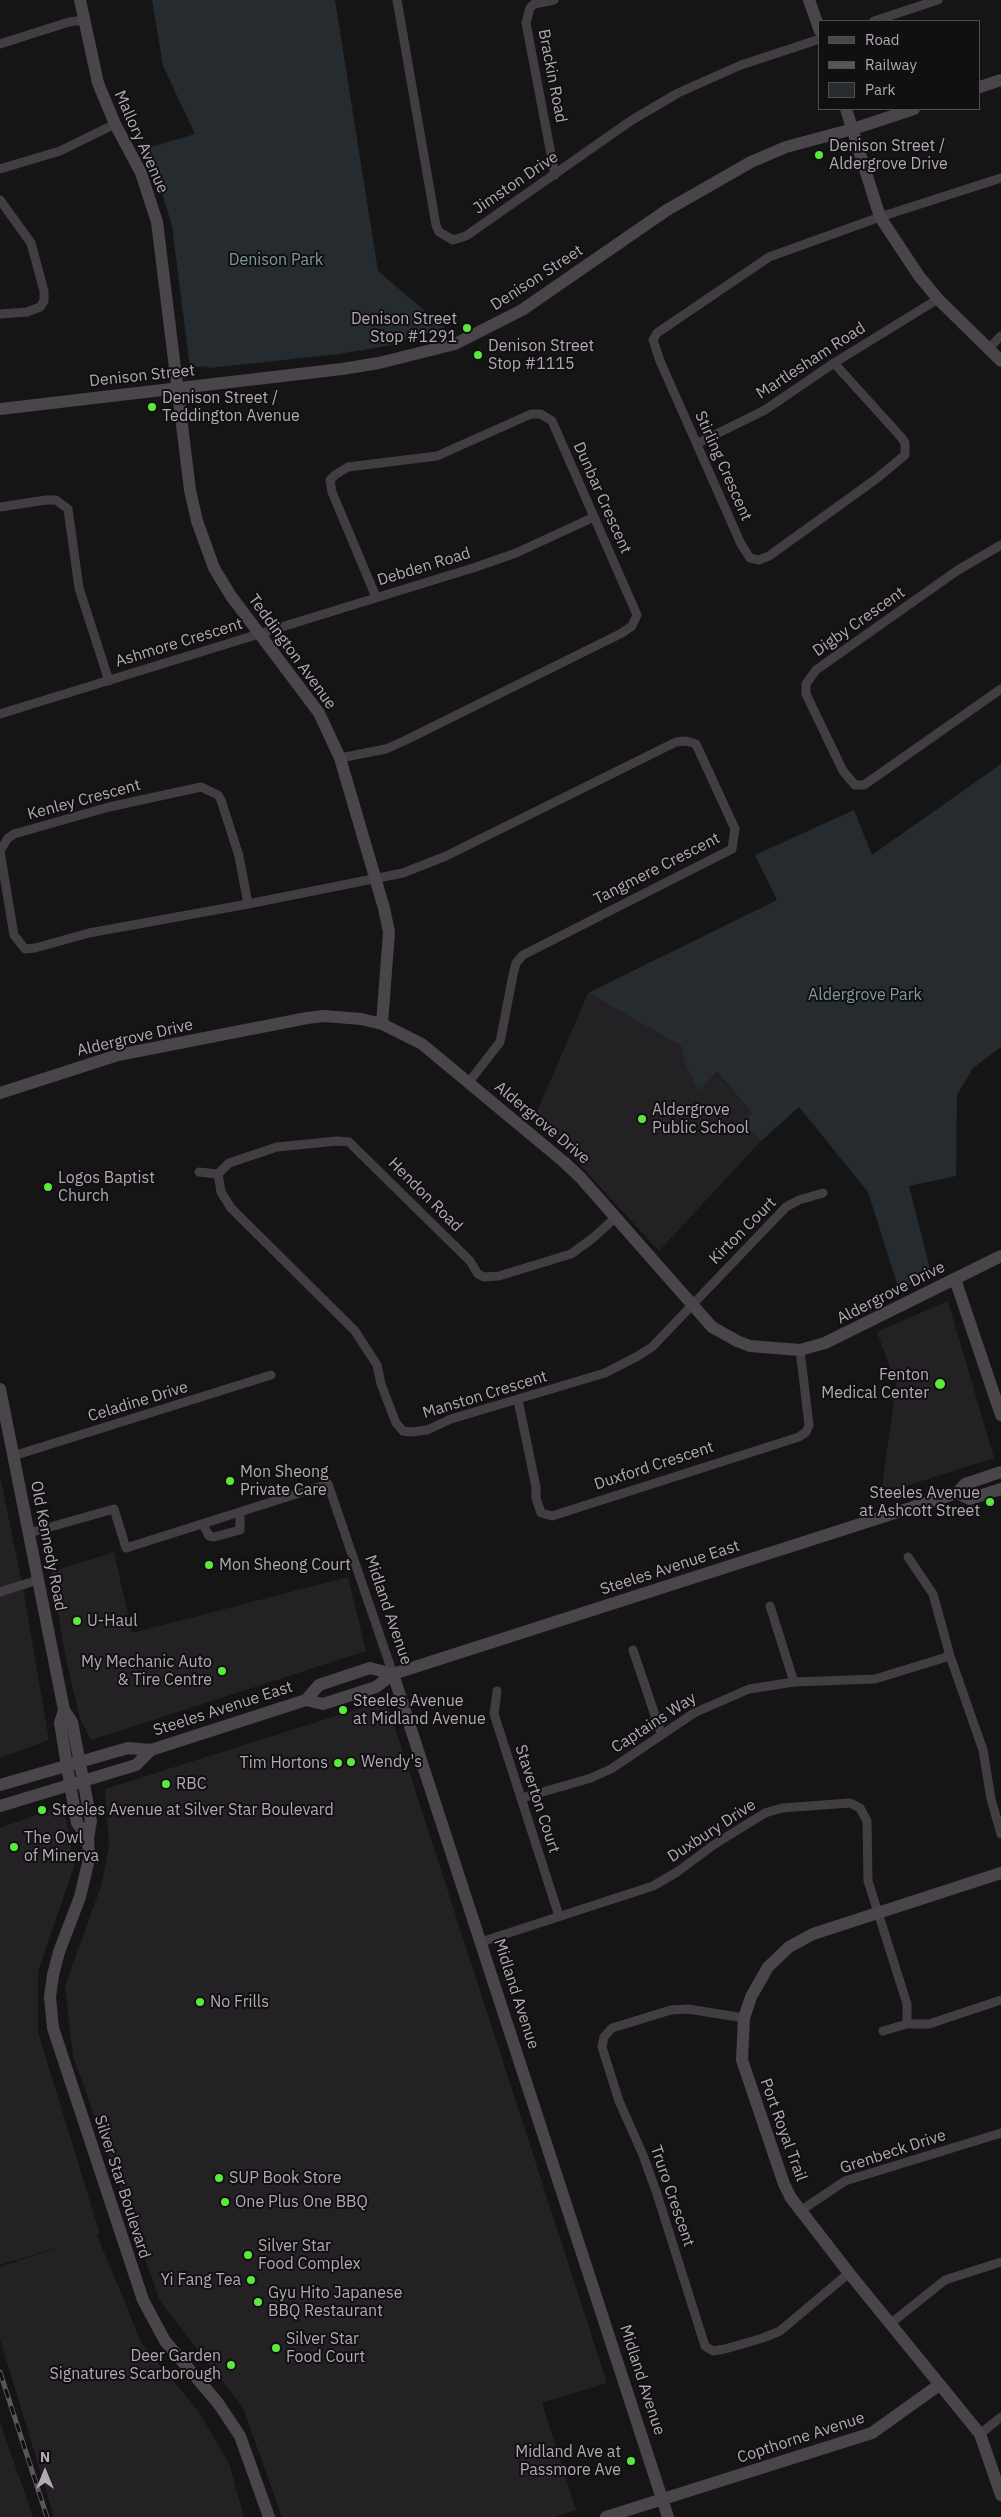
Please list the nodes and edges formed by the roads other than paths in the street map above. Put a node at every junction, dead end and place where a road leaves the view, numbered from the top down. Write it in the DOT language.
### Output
graph roads {
  1 [pos="80,0"];
  2 [pos="397,0"];
  3 [pos="554,0"];
  4 [pos="810,0"];
  5 [pos="938,0"];
  6 [pos="84,20"];
  7 [pos="877,20"];
  8 [pos="818,24"];
  9 [pos="818,40"];
  10 [pos="0,44"];
  11 [pos="1001,80"];
  12 [pos="981,87"];
  13 [pos="846,110"];
  14 [pos="911,110"];
  15 [pos="115,124"];
  16 [pos="853,129"];
  17 [pos="0,169"];
  18 [pos="555,175"];
  19 [pos="1001,178"];
  20 [pos="0,200"];
  21 [pos="880,217"];
  22 [pos="938,299"];
  23 [pos="0,314"];
  24 [pos="1001,336"];
  25 [pos="989,348"];
  26 [pos="1001,361"];
  27 [pos="834,363"];
  28 [pos="178,388"];
  29 [pos="0,409"];
  30 [pos="698,443"];
  31 [pos="0,507"];
  32 [pos="594,517"];
  33 [pos="1001,545"];
  34 [pos="376,597"];
  35 [pos="259,634"];
  36 [pos="109,681"];
  37 [pos="1001,689"];
  38 [pos="0,714"];
  39 [pos="340,758"];
  40 [pos="376,879"];
  41 [pos="248,904"];
  42 [pos="382,1024"];
  43 [pos="469,1082"];
  44 [pos="0,1092"];
  45 [pos="199,1172"];
  46 [pos="218,1174"];
  47 [pos="824,1193"];
  48 [pos="616,1217"];
  49 [pos="1001,1256"];
  50 [pos="955,1279"];
  51 [pos="692,1303"];
  52 [pos="800,1350"];
  53 [pos="271,1375"];
  54 [pos="0,1389"];
  55 [pos="518,1400"];
  56 [pos="1001,1415"];
  57 [pos="13,1456"];
  58 [pos="1001,1472"];
  59 [pos="1001,1489"];
  60 [pos="957,1493"];
  61 [pos="240,1512"];
  62 [pos="203,1524"];
  63 [pos="29,1533"];
  64 [pos="908,1557"];
  65 [pos="38,1580"];
  66 [pos="0,1592"];
  67 [pos="770,1606"];
  68 [pos="634,1650"];
  69 [pos="950,1656"];
  70 [pos="393,1674"];
  71 [pos="794,1682"];
  72 [pos="497,1691"];
  73 [pos="306,1700"];
  74 [pos="64,1710"];
  75 [pos="661,1733"];
  76 [pos="151,1750"];
  77 [pos="80,1762"];
  78 [pos="67,1765"];
  79 [pos="83,1780"];
  80 [pos="70,1784"];
  81 [pos="0,1785"];
  82 [pos="522,1798"];
  83 [pos="0,1806"];
  84 [pos="1001,1834"];
  85 [pos="88,1838"];
  86 [pos="1001,1874"];
  87 [pos="878,1913"];
  88 [pos="559,1916"];
  89 [pos="482,1942"];
  90 [pos="1001,2000"];
  91 [pos="744,2018"];
  92 [pos="907,2024"];
  93 [pos="883,2031"];
  94 [pos="1001,2133"];
  95 [pos="800,2211"];
  96 [pos="1001,2262"];
  97 [pos="849,2273"];
  98 [pos="890,2324"];
  99 [pos="939,2385"];
  100 [pos="1001,2417"];
  101 [pos="980,2434"];
  102 [pos="1001,2494"];
  103 [pos="662,2498"];
  104 [pos="269,2517"];
  105 [pos="606,2517"];
  106 [pos="668,2517"];
  1 -- 6 [label="street, Mallory Avenue"];
  2 -- 18 [label="street, Jimston Drive"];
  3 -- 18 [label="street, Brackin Road"];
  4 -- 8 [label="street"];
  5 -- 7 [label="street"];
  6 -- 10 [label="street"];
  6 -- 15 [label="street, Mallory Avenue"];
  9 -- 18 [label="street, Jimston Drive"];
  11 -- 12 [label="street"];
  13 -- 16 [label="street"];
  14 -- 16 [label="street, Denison Street"];
  15 -- 17 [label="street"];
  15 -- 28 [label="street, Mallory Avenue"];
  16 -- 21 [label="street"];
  16 -- 28 [label="street, Denison Street"];
  19 -- 21 [label="street, Stirling Crescent"];
  20 -- 23 [label="street"];
  21 -- 22 [label="street"];
  21 -- 30 [label="street, Stirling Crescent"];
  22 -- 25 [label="street"];
  22 -- 27 [label="street, Martlesham Road"];
  24 -- 25 [label="street"];
  25 -- 26 [label="street"];
  27 -- 30 [label="street, Martlesham Road"];
  27 -- 30 [label="street, Stirling Crescent"];
  28 -- 29 [label="street, Denison Street"];
  28 -- 35 [label="street, Teddington Avenue"];
  31 -- 36 [label="street, Ashmore Crescent"];
  32 -- 34 [label="street, Debden Road"];
  32 -- 34 [label="street, Dunbar Crescent"];
  32 -- 39 [label="street, Dunbar Crescent"];
  33 -- 37 [label="street, Digby Crescent"];
  34 -- 35 [label="street, Debden Road"];
  35 -- 36 [label="street, Ashmore Crescent"];
  35 -- 39 [label="street, Teddington Avenue"];
  36 -- 38 [label="street, Ashmore Crescent"];
  39 -- 40 [label="street, Teddington Avenue"];
  40 -- 41 [label="street, Kenley Crescent"];
  40 -- 42 [label="street, Teddington Avenue"];
  40 -- 43 [label="street, Tangmere Crescent"];
  41 -- 41 [label="street, Kenley Crescent"];
  42 -- 43 [label="street, Aldergrove Drive"];
  42 -- 44 [label="street, Aldergrove Drive"];
  43 -- 48 [label="street, Aldergrove Drive"];
  45 -- 46 [label="street"];
  46 -- 48 [label="street, Hendon Road"];
  46 -- 55 [label="street, Manston Crescent"];
  47 -- 51 [label="street, Kirton Court"];
  48 -- 51 [label="street, Aldergrove Drive"];
  49 -- 50 [label="street, Aldergrove Drive"];
  50 -- 52 [label="street, Aldergrove Drive"];
  50 -- 56 [label="street"];
  51 -- 52 [label="street, Aldergrove Drive"];
  51 -- 55 [label="street, Manston Crescent"];
  52 -- 55 [label="street, Duxford Crescent"];
  53 -- 57 [label="street, Celadine Drive"];
  54 -- 57 [label="street, Old Kennedy Road"];
  57 -- 63 [label="street, Old Kennedy Road"];
  58 -- 60 [label="street, Steeles Avenue East"];
  59 -- 60 [label="street, Steeles Avenue East"];
  60 -- 70 [label="street, Steeles Avenue East"];
  61 -- 62 [label="street"];
  61 -- 62 [label="street"];
  61 -- 70 [label="street, Midland Avenue"];
  62 -- 63 [label="street"];
  63 -- 65 [label="street, Old Kennedy Road"];
  64 -- 69 [label="street"];
  65 -- 66 [label="street"];
  65 -- 74 [label="street, Old Kennedy Road"];
  67 -- 71 [label="street"];
  68 -- 75 [label="street"];
  69 -- 71 [label="street, Captains Way"];
  69 -- 84 [label="street"];
  70 -- 73 [label="street, Steeles Avenue East"];
  70 -- 73 [label="street, Steeles Avenue East"];
  70 -- 89 [label="street, Midland Avenue"];
  71 -- 75 [label="street, Captains Way"];
  72 -- 82 [label="street, Staverton Court"];
  73 -- 76 [label="street, Steeles Avenue East"];
  74 -- 77 [label="street, Old Kennedy Road"];
  74 -- 78 [label="street, Old Kennedy Road"];
  75 -- 82 [label="street, Captains Way"];
  76 -- 77 [label="street, Steeles Avenue East"];
  76 -- 79 [label="street, Steeles Avenue East"];
  77 -- 78 [label="street, Steeles Avenue East"];
  77 -- 79 [label="street, Silver Star Boulevard"];
  78 -- 80 [label="street, Old Kennedy Road"];
  78 -- 81 [label="street, Steeles Avenue East"];
  79 -- 80 [label="street, Steeles Avenue East"];
  79 -- 85 [label="street, Silver Star Boulevard"];
  80 -- 83 [label="street, Steeles Avenue East"];
  80 -- 85 [label="street, Silver Star Boulevard"];
  82 -- 88 [label="street, Staverton Court"];
  85 -- 104 [label="street, Silver Star Boulevard"];
  86 -- 87 [label="street, Port Royal Trail"];
  87 -- 88 [label="street, Duxbury Drive"];
  87 -- 91 [label="street, Port Royal Trail"];
  87 -- 92 [label="street, Duxbury Drive"];
  88 -- 89 [label="street, Duxbury Drive"];
  89 -- 103 [label="street, Midland Avenue"];
  90 -- 92 [label="street"];
  91 -- 95 [label="street, Port Royal Trail"];
  91 -- 97 [label="street, Truro Crescent"];
  92 -- 93 [label="street"];
  94 -- 95 [label="street, Grenbeck Drive"];
  95 -- 97 [label="street, Port Royal Trail"];
  96 -- 98 [label="street"];
  97 -- 98 [label="street, Port Royal Trail"];
  98 -- 99 [label="street, Port Royal Trail"];
  99 -- 101 [label="street, Port Royal Trail"];
  99 -- 103 [label="street, Copthorne Avenue"];
  100 -- 101 [label="street"];
  101 -- 102 [label="street, Port Royal Trail"];
  103 -- 105 [label="street, Copthorne Avenue"];
  103 -- 106 [label="street, Midland Avenue"];
}
